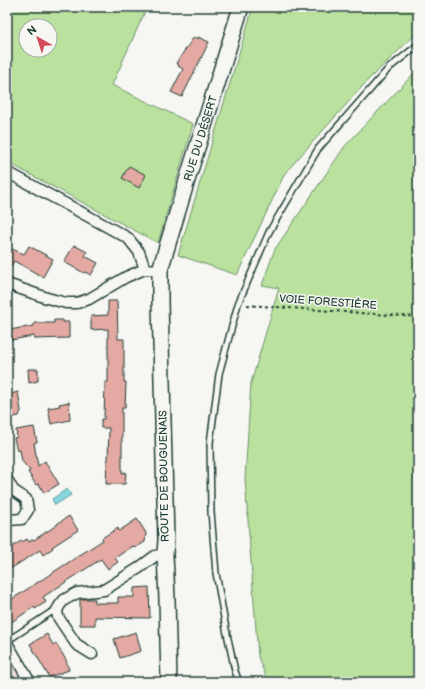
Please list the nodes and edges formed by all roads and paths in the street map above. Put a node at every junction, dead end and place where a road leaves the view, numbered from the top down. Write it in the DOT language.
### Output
graph roads {
  1 [pos="241,7"];
  2 [pos="418,45"];
  3 [pos="7,172"];
  4 [pos="145,269"];
  5 [pos="160,270"];
  6 [pos="7,284"];
  7 [pos="238,304"];
  8 [pos="418,317"];
  9 [pos="7,479"];
  10 [pos="10,493"];
  11 [pos="7,518"];
  12 [pos="165,554"];
  13 [pos="57,610"];
  14 [pos="7,642"];
  15 [pos="92,654"];
  16 [pos="11,658"];
  17 [pos="30,682"];
  18 [pos="168,682"];
  19 [pos="239,682"];
  1 -- 5 [label="street, RUE DU DÉSERT"];
  2 -- 7 [label="lane"];
  3 -- 4 [label="street"];
  4 -- 5 [label="street"];
  4 -- 6 [label="street"];
  5 -- 12 [label="street, ROUTE DE BOUGUENAIS"];
  7 -- 8 [label="path, VOIE FORESTIÈRE"];
  7 -- 19 [label="lane"];
  9 -- 10 [label="street"];
  10 -- 11 [label="street"];
  12 -- 13 [label="street"];
  12 -- 18 [label="street, ROUTE DE BOUGUENAIS"];
  13 -- 14 [label="lane"];
  13 -- 15 [label="street"];
  14 -- 16 [label="street"];
  16 -- 17 [label="street"];
}
